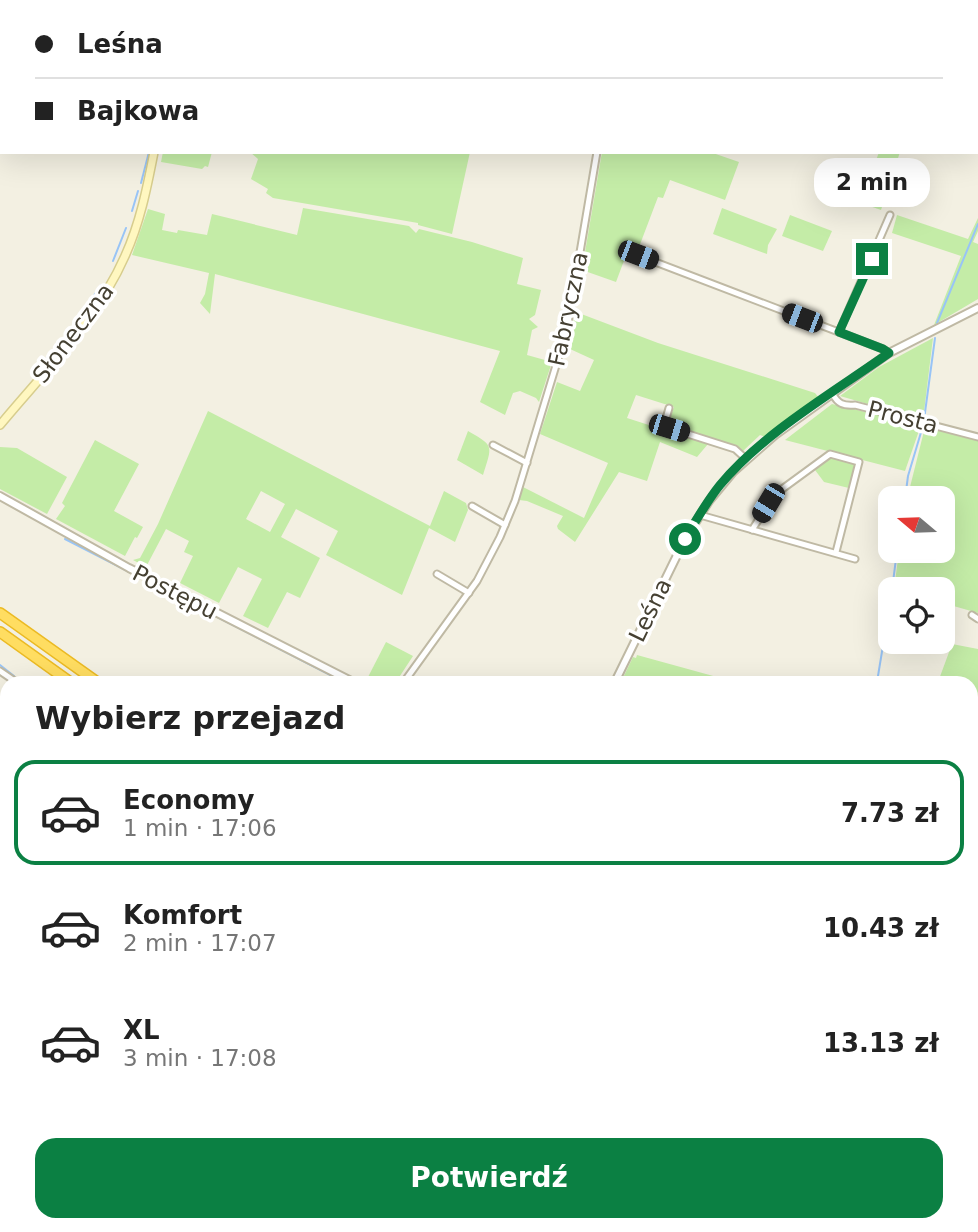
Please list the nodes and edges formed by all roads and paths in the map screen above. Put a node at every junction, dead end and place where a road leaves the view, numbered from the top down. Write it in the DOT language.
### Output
graph roads {
  1 [pos="154,154"];
  2 [pos="597,154"];
  3 [pos="890,215"];
  4 [pos="629,252"];
  5 [pos="978,308"];
  6 [pos="839,332"];
  7 [pos="889,353"];
  8 [pos="832,393"];
  9 [pos="669,408"];
  10 [pos="0,425"];
  11 [pos="978,437"];
  12 [pos="493,444"];
  13 [pos="746,459"];
  14 [pos="527,463"];
  15 [pos="0,496"];
  16 [pos="472,506"];
  17 [pos="700,515"];
  18 [pos="506,525"];
  19 [pos="752,530"];
  20 [pos="835,552"];
  21 [pos="855,559"];
  22 [pos="437,574"];
  23 [pos="469,593"];
  24 [pos="0,612"];
  25 [pos="972,615"];
  26 [pos="978,619"];
  27 [pos="0,632"];
  28 [pos="62,676"];
  29 [pos="89,676"];
  30 [pos="341,676"];
  31 [pos="408,676"];
  32 [pos="618,676"];
  1 -- 10 [label="main road, Słoneczna"];
  2 -- 14 [label="street, Fabryczna"];
  3 -- 6 [label="street"];
  4 -- 6 [label="street"];
  5 -- 7 [label="street, Leśna"];
  6 -- 7 [label="street"];
  7 -- 8 [label="street, Leśna"];
  8 -- 11 [label="street, Prosta"];
  8 -- 13 [label="street, Leśna"];
  9 -- 13 [label="street"];
  12 -- 14 [label="street"];
  13 -- 17 [label="street, Leśna"];
  14 -- 18 [label="street, Fabryczna"];
  15 -- 30 [label="street, Postępu"];
  16 -- 18 [label="street"];
  17 -- 19 [label="street"];
  17 -- 32 [label="street, Leśna"];
  18 -- 23 [label="street, Fabryczna"];
  19 -- 20 [label="street"];
  19 -- 20 [label="street"];
  20 -- 21 [label="street"];
  22 -- 23 [label="street"];
  23 -- 31 [label="street, Fabryczna"];
  24 -- 29 [label="highway"];
  25 -- 26 [label="street"];
  27 -- 28 [label="highway"];
}
